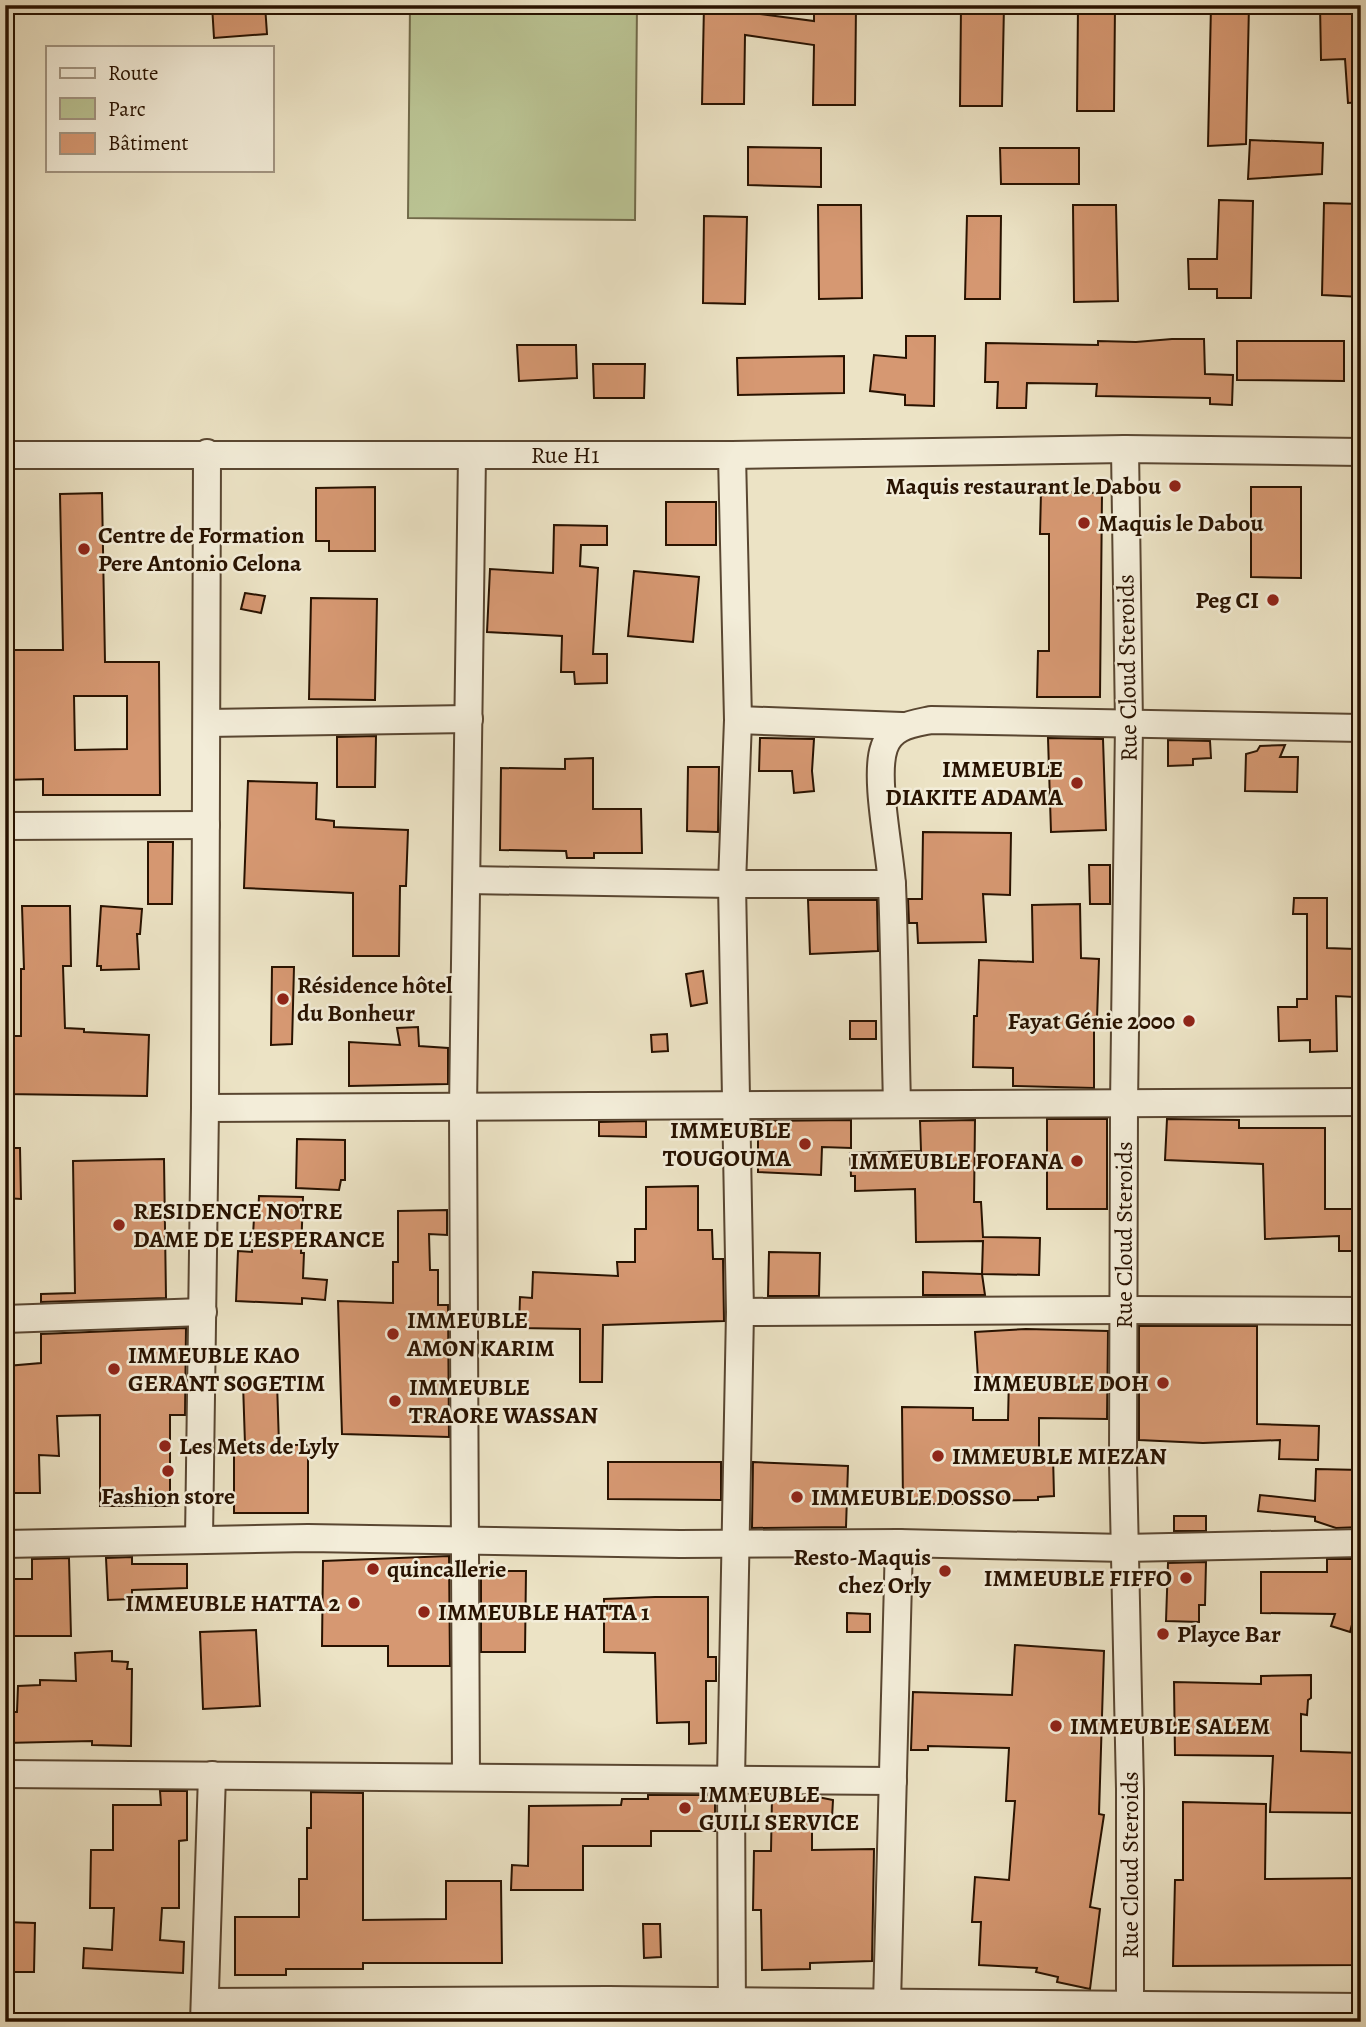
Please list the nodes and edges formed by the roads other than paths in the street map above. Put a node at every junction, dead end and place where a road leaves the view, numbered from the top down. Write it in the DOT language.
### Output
graph roads {
  1 [pos="1125,449"];
  2 [pos="1361,452"];
  3 [pos="207,453"];
  4 [pos="5,455"];
  5 [pos="472,455"];
  6 [pos="732,455"];
  7 [pos="469,719"];
  8 [pos="738,720"];
  9 [pos="207,723"];
  10 [pos="1129,724"];
  11 [pos="902,726"];
  12 [pos="1361,728"];
  13 [pos="206,825"];
  14 [pos="5,827"];
  15 [pos="467,880"];
  16 [pos="732,884"];
  17 [pos="891,884"];
  18 [pos="1361,1102"];
  19 [pos="897,1104"];
  20 [pos="1124,1105"];
  21 [pos="735,1106"];
  22 [pos="205,1108"];
  23 [pos="463,1108"];
  24 [pos="1124,1310"];
  25 [pos="1361,1311"];
  26 [pos="203,1312"];
  27 [pos="740,1312"];
  28 [pos="5,1319"];
  29 [pos="199,1539"];
  30 [pos="465,1540"];
  31 [pos="735,1542"];
  32 [pos="900,1543"];
  33 [pos="1361,1543"];
  34 [pos="5,1545"];
  35 [pos="1124,1549"];
  36 [pos="5,1774"];
  37 [pos="212,1775"];
  38 [pos="466,1777"];
  39 [pos="731,1780"];
  40 [pos="893,1781"];
  41 [pos="887,2003"];
  42 [pos="1361,2007"];
  43 [pos="458,2011"];
  44 [pos="732,2011"];
  45 [pos="204,2012"];
  46 [pos="1131,2014"];
  1 -- 2 [label="street, Rue H1"];
  1 -- 6 [label="street, Rue H1"];
  1 -- 10 [label="street, Rue Cloud Steroids"];
  3 -- 4 [label="street, Rue H1"];
  3 -- 5 [label="street, Rue H1"];
  3 -- 9 [label="street"];
  5 -- 6 [label="street, Rue H1"];
  5 -- 7 [label="street"];
  6 -- 8 [label="street"];
  7 -- 9 [label="street"];
  7 -- 15 [label="street"];
  8 -- 11 [label="street"];
  8 -- 16 [label="street"];
  9 -- 13 [label="street"];
  10 -- 11 [label="street"];
  10 -- 12 [label="street"];
  10 -- 20 [label="street, Rue Cloud Steroids"];
  11 -- 17 [label="street"];
  13 -- 14 [label="street"];
  13 -- 22 [label="street"];
  15 -- 16 [label="street"];
  15 -- 23 [label="street"];
  16 -- 17 [label="street"];
  16 -- 21 [label="street"];
  17 -- 19 [label="street"];
  18 -- 20 [label="street"];
  19 -- 20 [label="street"];
  19 -- 21 [label="street"];
  20 -- 24 [label="street, Rue Cloud Steroids"];
  21 -- 23 [label="street"];
  21 -- 27 [label="street"];
  22 -- 23 [label="street"];
  22 -- 26 [label="street"];
  23 -- 30 [label="street"];
  24 -- 25 [label="street"];
  24 -- 27 [label="street"];
  24 -- 35 [label="street, Rue Cloud Steroids"];
  26 -- 28 [label="street"];
  26 -- 29 [label="street"];
  27 -- 31 [label="street"];
  29 -- 30 [label="street"];
  29 -- 34 [label="street"];
  30 -- 31 [label="street"];
  30 -- 38 [label="street"];
  31 -- 32 [label="street"];
  31 -- 39 [label="street"];
  32 -- 35 [label="street"];
  32 -- 40 [label="street"];
  33 -- 35 [label="street"];
  35 -- 46 [label="street, Rue Cloud Steroids"];
  36 -- 37 [label="street"];
  37 -- 38 [label="street"];
  37 -- 45 [label="street"];
  38 -- 39 [label="street"];
  39 -- 40 [label="street"];
  39 -- 44 [label="street"];
  40 -- 41 [label="street"];
  41 -- 44 [label="street"];
  41 -- 46 [label="street"];
  42 -- 46 [label="street"];
  43 -- 44 [label="street"];
  43 -- 45 [label="street"];
}
